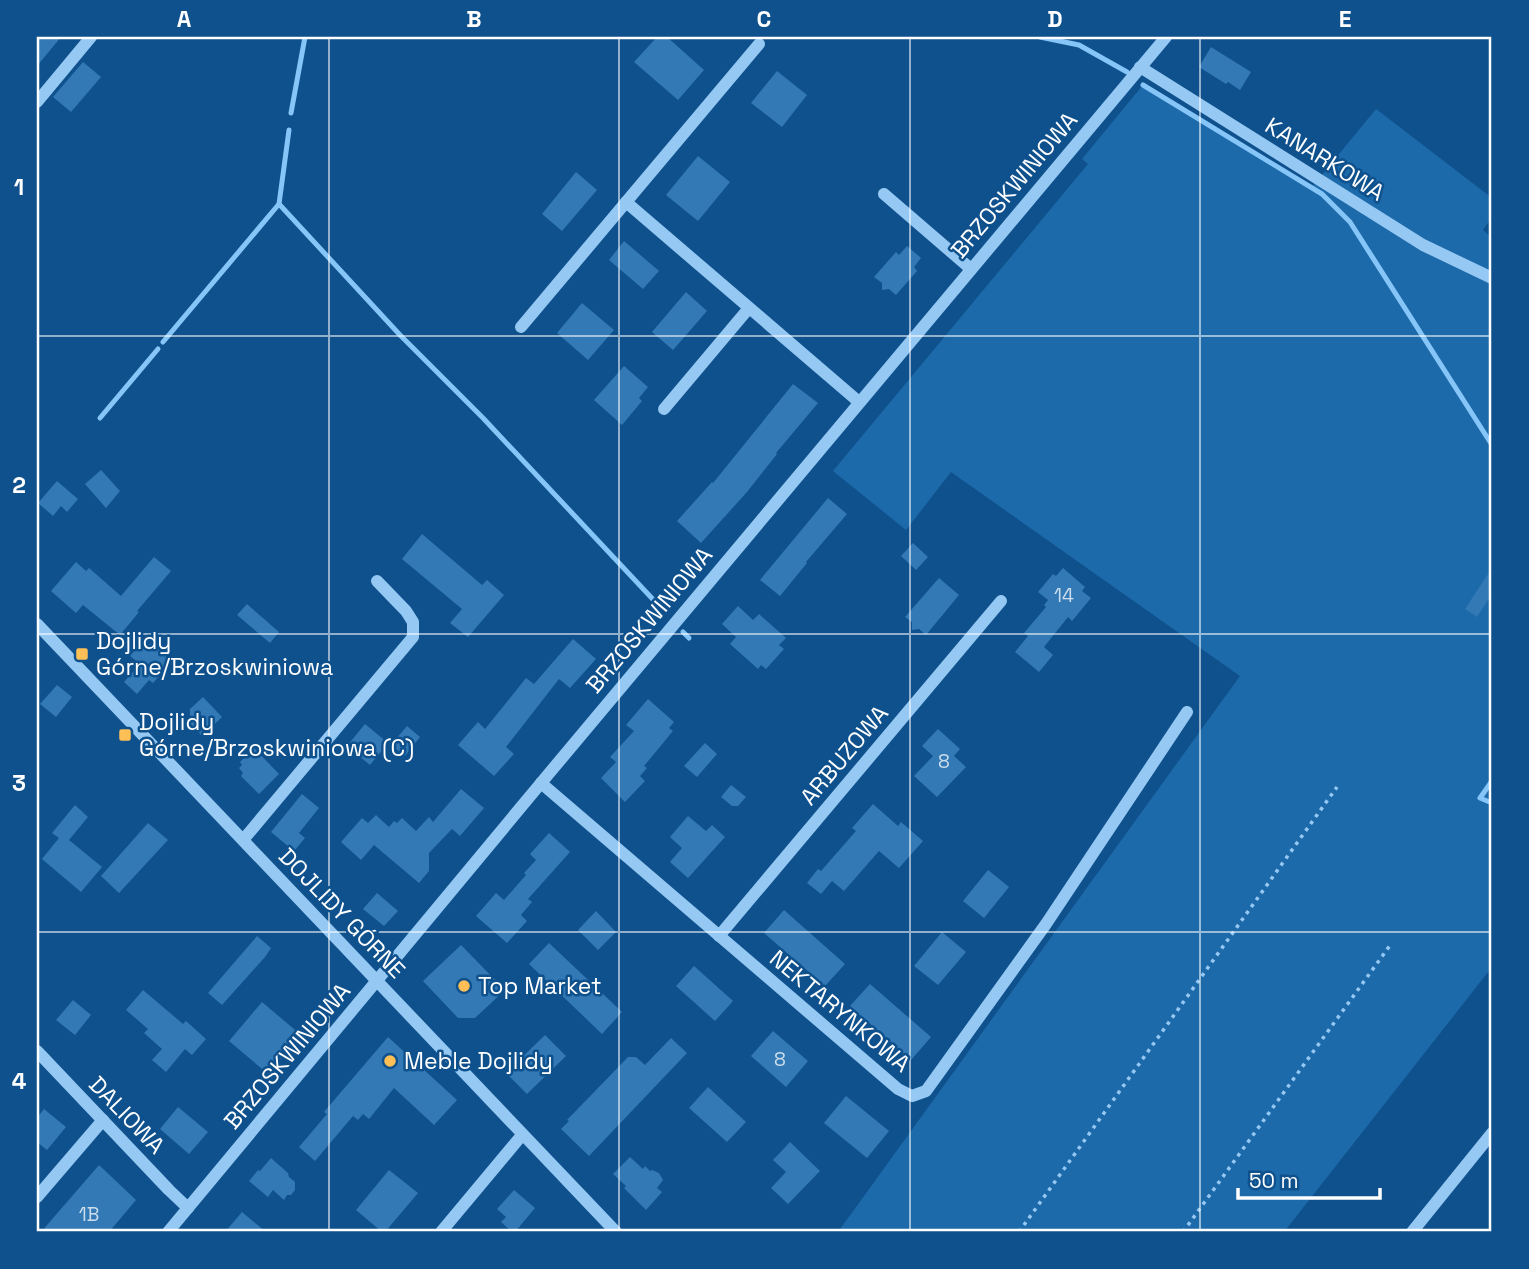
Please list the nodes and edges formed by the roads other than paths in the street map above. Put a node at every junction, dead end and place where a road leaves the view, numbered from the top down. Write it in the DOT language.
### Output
graph roads {
  1 [pos="91,37"];
  2 [pos="1166,37"];
  3 [pos="759,44"];
  4 [pos="1140,67"];
  5 [pos="37,102"];
  6 [pos="884,194"];
  7 [pos="626,202"];
  8 [pos="971,269"];
  9 [pos="1492,278"];
  10 [pos="749,308"];
  11 [pos="521,327"];
  12 [pos="859,402"];
  13 [pos="664,408"];
  14 [pos="377,582"];
  15 [pos="1001,601"];
  16 [pos="37,624"];
  17 [pos="1187,712"];
  18 [pos="541,783"];
  19 [pos="243,840"];
  20 [pos="719,936"];
  21 [pos="377,980"];
  22 [pos="37,1051"];
  23 [pos="103,1120"];
  24 [pos="1492,1133"];
  25 [pos="522,1135"];
  26 [pos="37,1198"];
  27 [pos="188,1208"];
  28 [pos="168,1232"];
  29 [pos="441,1232"];
  30 [pos="616,1232"];
  31 [pos="1412,1232"];
  1 -- 5 [label="street"];
  2 -- 4 [label="street, BRZOSKWINIOWA"];
  3 -- 7 [label="street"];
  4 -- 8 [label="street, BRZOSKWINIOWA"];
  4 -- 9 [label="street, KANARKOWA"];
  6 -- 8 [label="street"];
  7 -- 10 [label="street"];
  7 -- 11 [label="street"];
  8 -- 12 [label="street, BRZOSKWINIOWA"];
  10 -- 12 [label="street"];
  10 -- 13 [label="street"];
  12 -- 18 [label="street, BRZOSKWINIOWA"];
  14 -- 19 [label="street"];
  15 -- 20 [label="street, ARBUZOWA"];
  16 -- 19 [label="street, DOJLIDY GÓRNE"];
  17 -- 20 [label="street, NEKTARYNKOWA"];
  18 -- 20 [label="street, NEKTARYNKOWA"];
  18 -- 21 [label="street, BRZOSKWINIOWA"];
  19 -- 21 [label="street, DOJLIDY GÓRNE"];
  21 -- 25 [label="street, DOJLIDY GÓRNE"];
  21 -- 27 [label="street, BRZOSKWINIOWA"];
  22 -- 23 [label="street, DALIOWA"];
  23 -- 26 [label="street"];
  23 -- 27 [label="street, DALIOWA"];
  24 -- 31 [label="street"];
  25 -- 29 [label="street"];
  25 -- 30 [label="street, DOJLIDY GÓRNE"];
  27 -- 28 [label="street, BRZOSKWINIOWA"];
}
